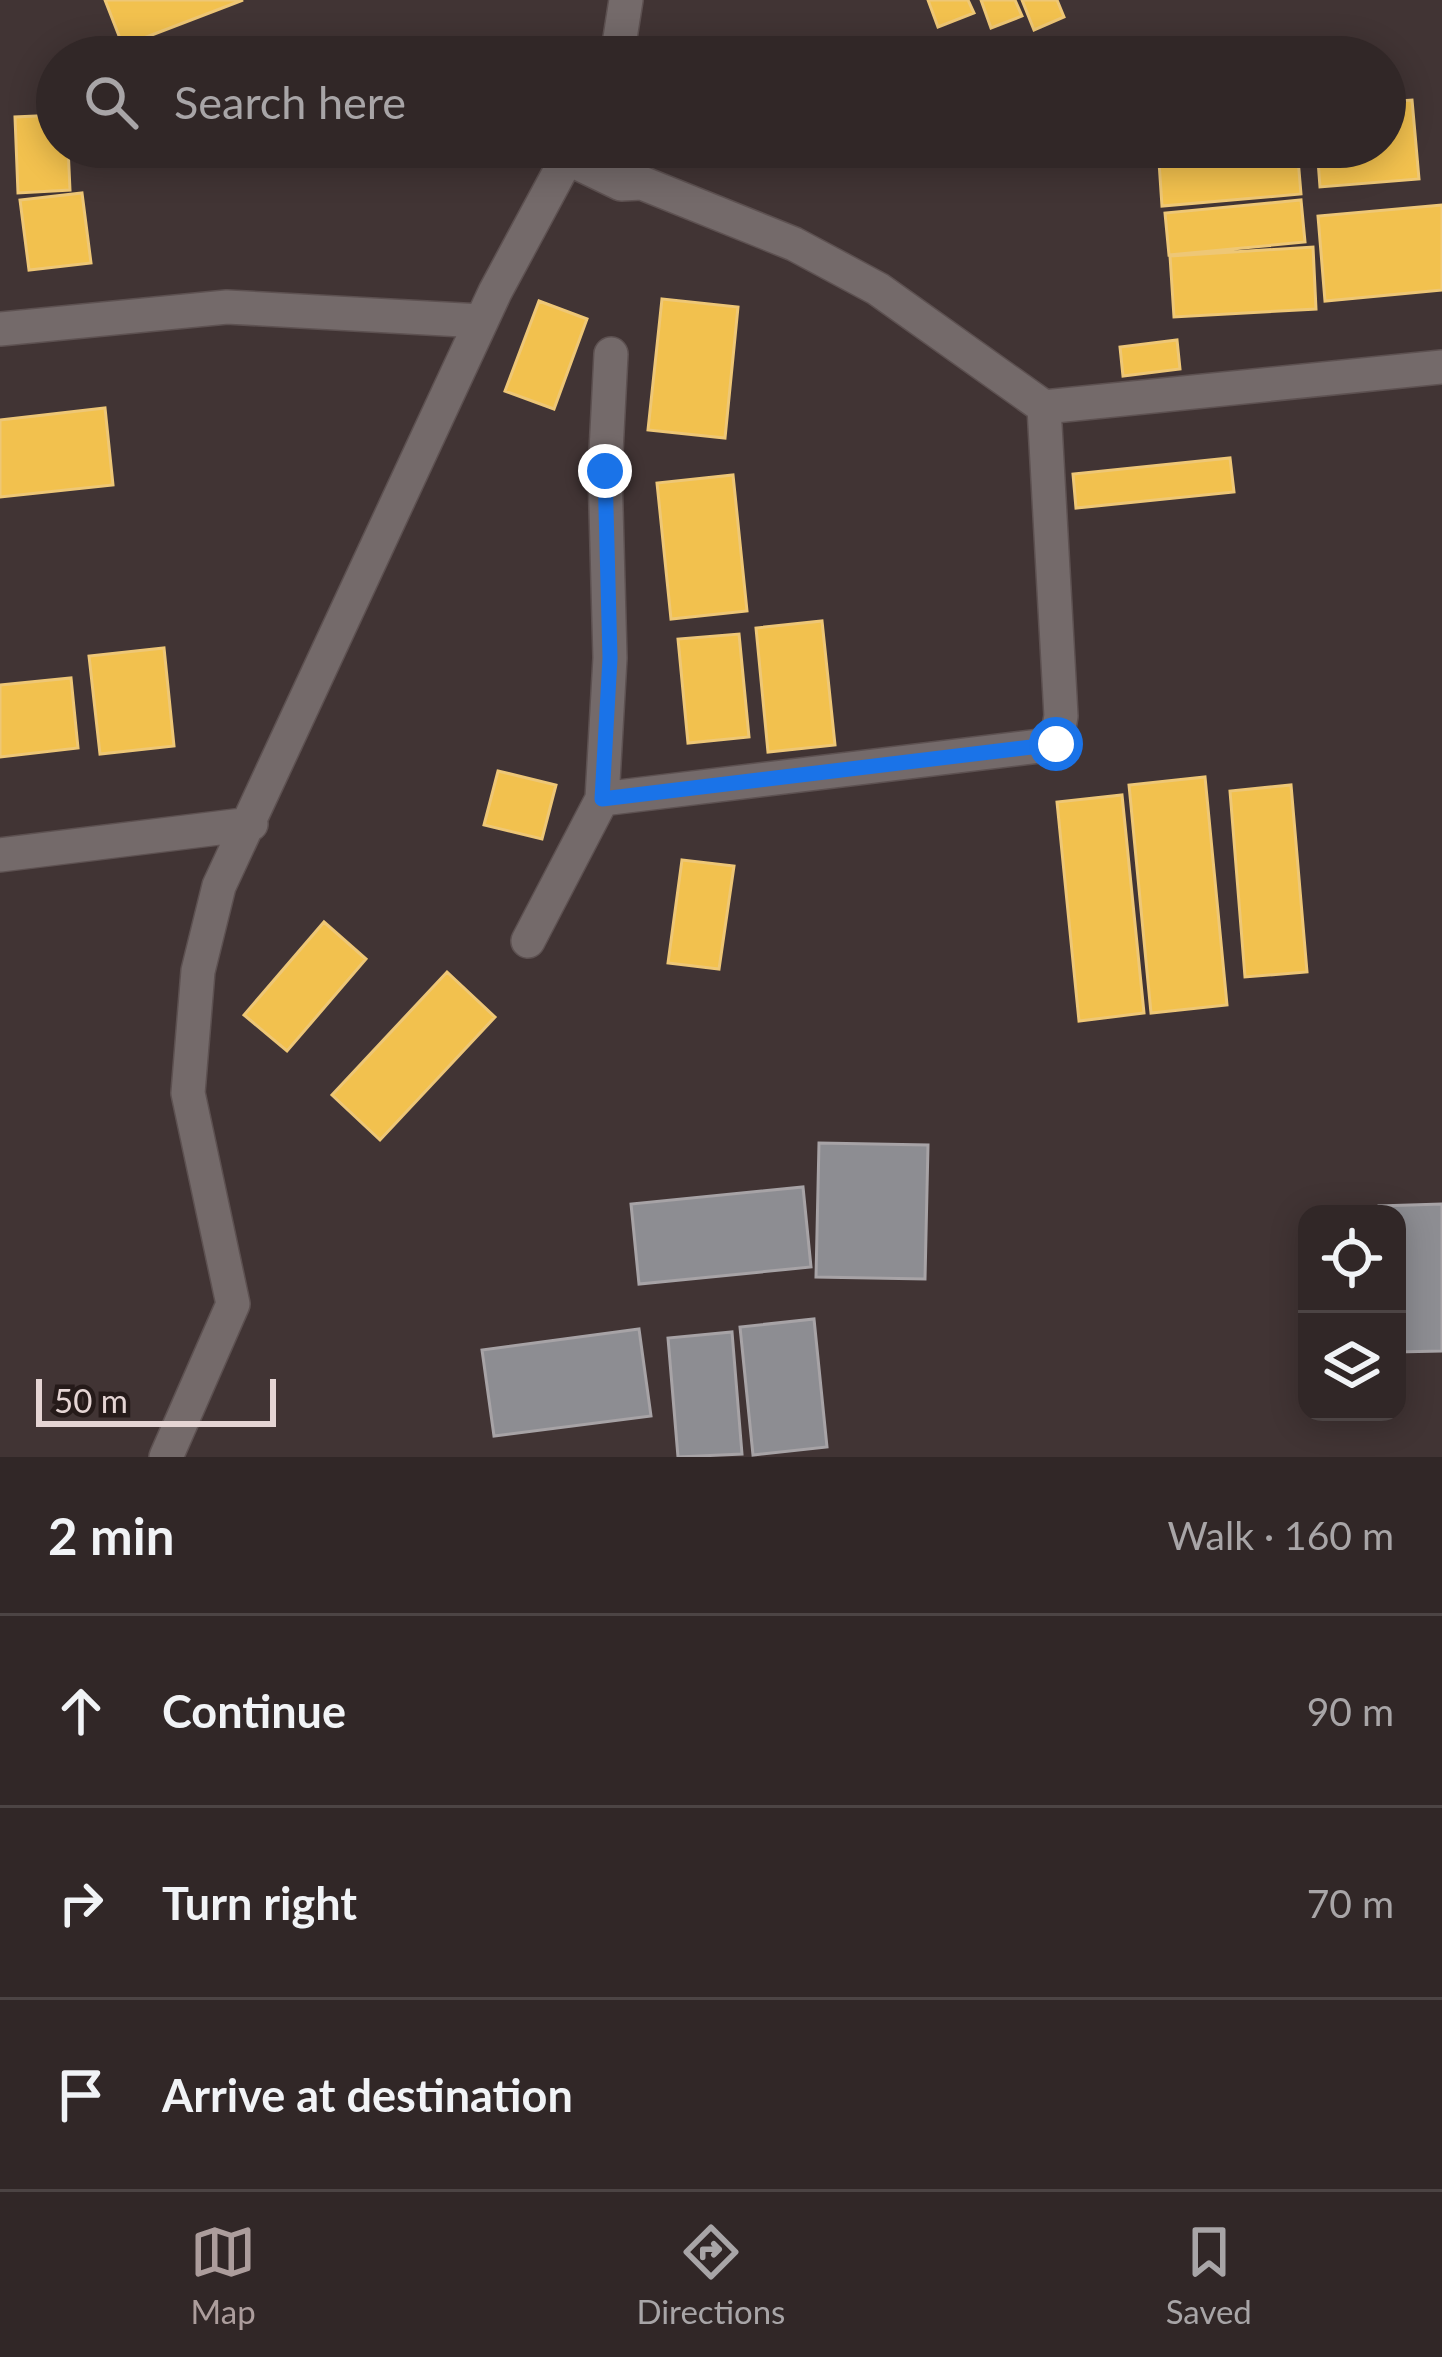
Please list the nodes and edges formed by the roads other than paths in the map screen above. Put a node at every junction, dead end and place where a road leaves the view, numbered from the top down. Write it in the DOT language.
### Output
graph roads {
  1 [pos="626,0"];
  2 [pos="620,36"];
  3 [pos="562,168"];
  4 [pos="595,168"];
  5 [pos="482,321"];
  6 [pos="0,329"];
  7 [pos="611,354"];
  8 [pos="1442,367"];
  9 [pos="1044,407"];
  10 [pos="602,799"];
  11 [pos="251,824"];
  12 [pos="0,855"];
  13 [pos="528,941"];
  14 [pos="166,1457"];
  1 -- 2 [label="street"];
  3 -- 5 [label="street"];
  4 -- 9 [label="street"];
  5 -- 6 [label="street"];
  5 -- 11 [label="street"];
  7 -- 10 [label="street"];
  8 -- 9 [label="street"];
  9 -- 10 [label="street"];
  10 -- 13 [label="street"];
  11 -- 12 [label="street"];
  11 -- 14 [label="street"];
}
